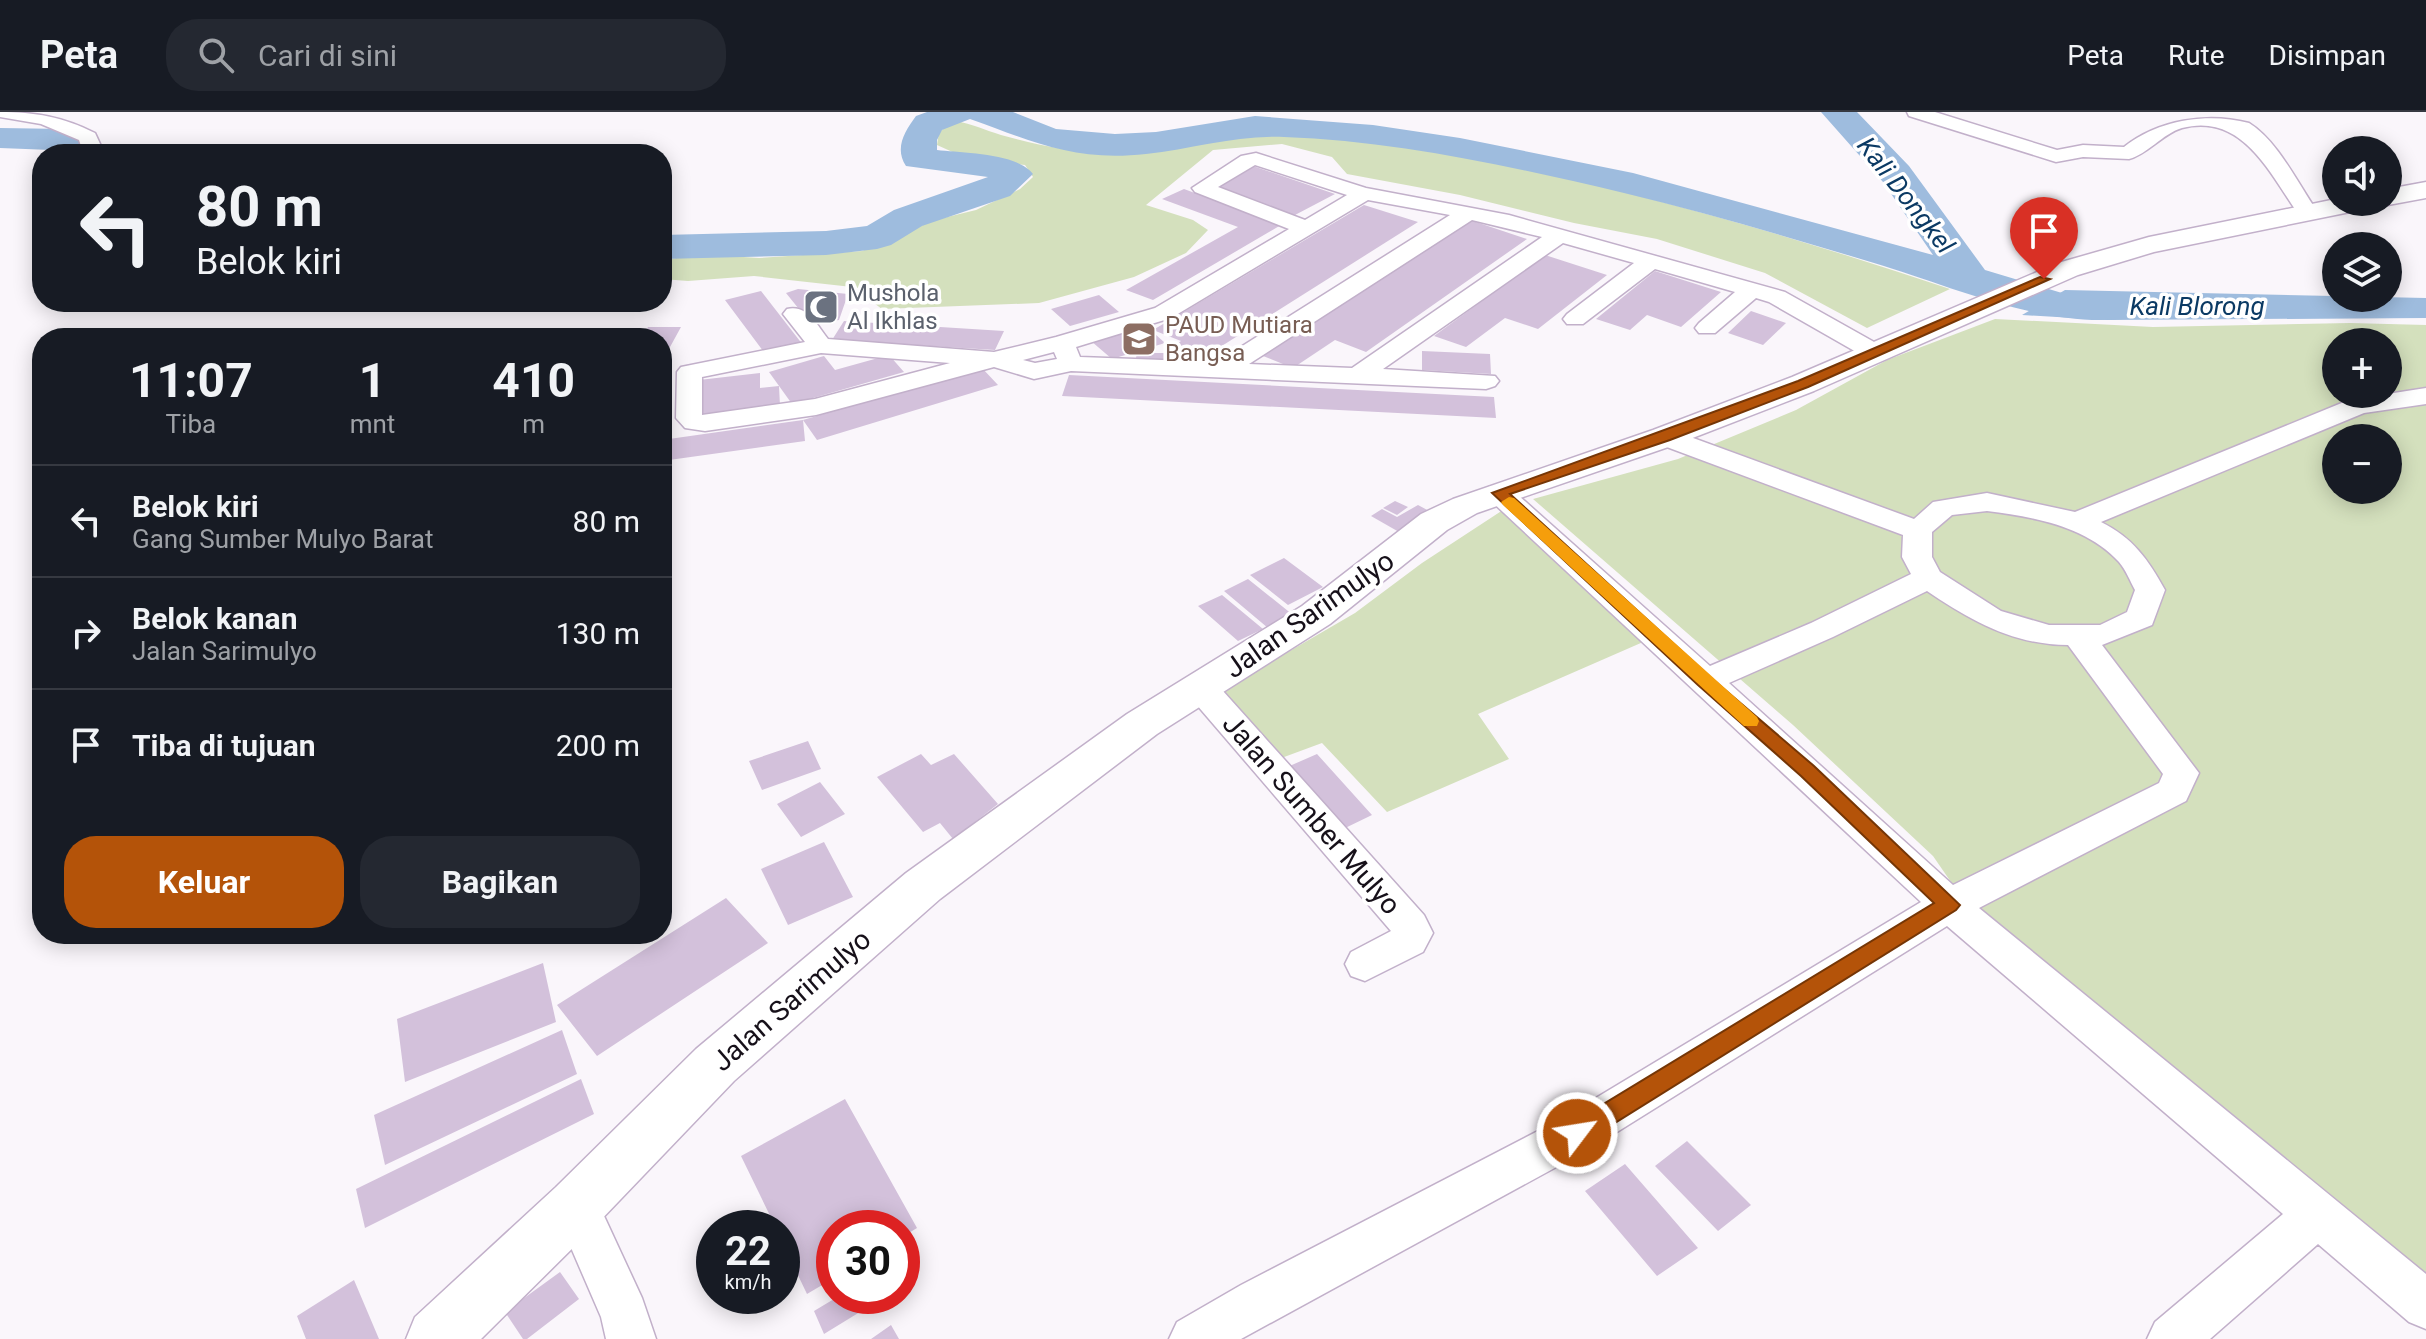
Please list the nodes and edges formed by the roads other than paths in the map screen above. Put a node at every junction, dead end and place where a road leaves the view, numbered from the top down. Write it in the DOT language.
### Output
graph roads {
  1 [pos="4,112"];
  2 [pos="1916,112"];
  3 [pos="90,144"];
  4 [pos="2426,190"];
  5 [pos="1364,194"];
  6 [pos="2402,194"];
  7 [pos="2322,208"];
  8 [pos="2306,211"];
  9 [pos="1469,212"];
  10 [pos="1306,228"];
  11 [pos="1560,235"];
  12 [pos="1653,260"];
  13 [pos="1763,294"];
  14 [pos="795,314"];
  15 [pos="1575,319"];
  16 [pos="1707,328"];
  17 [pos="821,346"];
  18 [pos="1066,354"];
  19 [pos="1866,355"];
  20 [pos="994,359"];
  21 [pos="1222,370"];
  22 [pos="1358,375"];
  23 [pos="1486,381"];
  24 [pos="2426,396"];
  25 [pos="1677,432"];
  26 [pos="1499,493"];
  27 [pos="2075,522"];
  28 [pos="1925,523"];
  29 [pos="1928,578"];
  30 [pos="2076,634"];
  31 [pos="1704,681"];
  32 [pos="1202,689"];
  33 [pos="1949,905"];
  34 [pos="1365,964"];
  35 [pos="576,1206"];
  36 [pos="2318,1214"];
  37 [pos="2426,1305"];
  38 [pos="437,1339"];
  39 [pos="631,1339"];
  40 [pos="1194,1339"];
  41 [pos="2172,1339"];
  1 -- 3 [label="street"];
  2 -- 8 [label="street"];
  4 -- 6 [label="street"];
  5 -- 9 [label="street"];
  5 -- 10 [label="street"];
  5 -- 10 [label="street"];
  7 -- 8 [label="street, Jalan Sarimulyo"];
  8 -- 19 [label="street, Jalan Sarimulyo"];
  9 -- 11 [label="street"];
  9 -- 21 [label="street"];
  10 -- 18 [label="street"];
  11 -- 12 [label="street"];
  11 -- 22 [label="street"];
  12 -- 13 [label="street"];
  12 -- 15 [label="street"];
  13 -- 16 [label="street"];
  13 -- 19 [label="street"];
  14 -- 17 [label="street"];
  17 -- 20 [label="street"];
  17 -- 20 [label="street"];
  18 -- 20 [label="street"];
  18 -- 21 [label="street"];
  19 -- 25 [label="street, Jalan Sarimulyo"];
  21 -- 22 [label="street"];
  22 -- 23 [label="street"];
  24 -- 27 [label="street"];
  25 -- 26 [label="street, Jalan Sarimulyo"];
  25 -- 28 [label="street"];
  26 -- 31 [label="street"];
  26 -- 32 [label="street, Jalan Sarimulyo"];
  27 -- 28 [label="street"];
  27 -- 30 [label="street"];
  28 -- 29 [label="street"];
  29 -- 30 [label="street"];
  29 -- 31 [label="street"];
  30 -- 33 [label="street"];
  31 -- 33 [label="street"];
  32 -- 34 [label="street, Jalan Sumber Mulyo"];
  32 -- 35 [label="street, Jalan Sarimulyo"];
  33 -- 36 [label="street"];
  33 -- 40 [label="street"];
  35 -- 38 [label="street, Jalan Sarimulyo"];
  35 -- 39 [label="street"];
  36 -- 37 [label="street"];
  36 -- 41 [label="street"];
}
